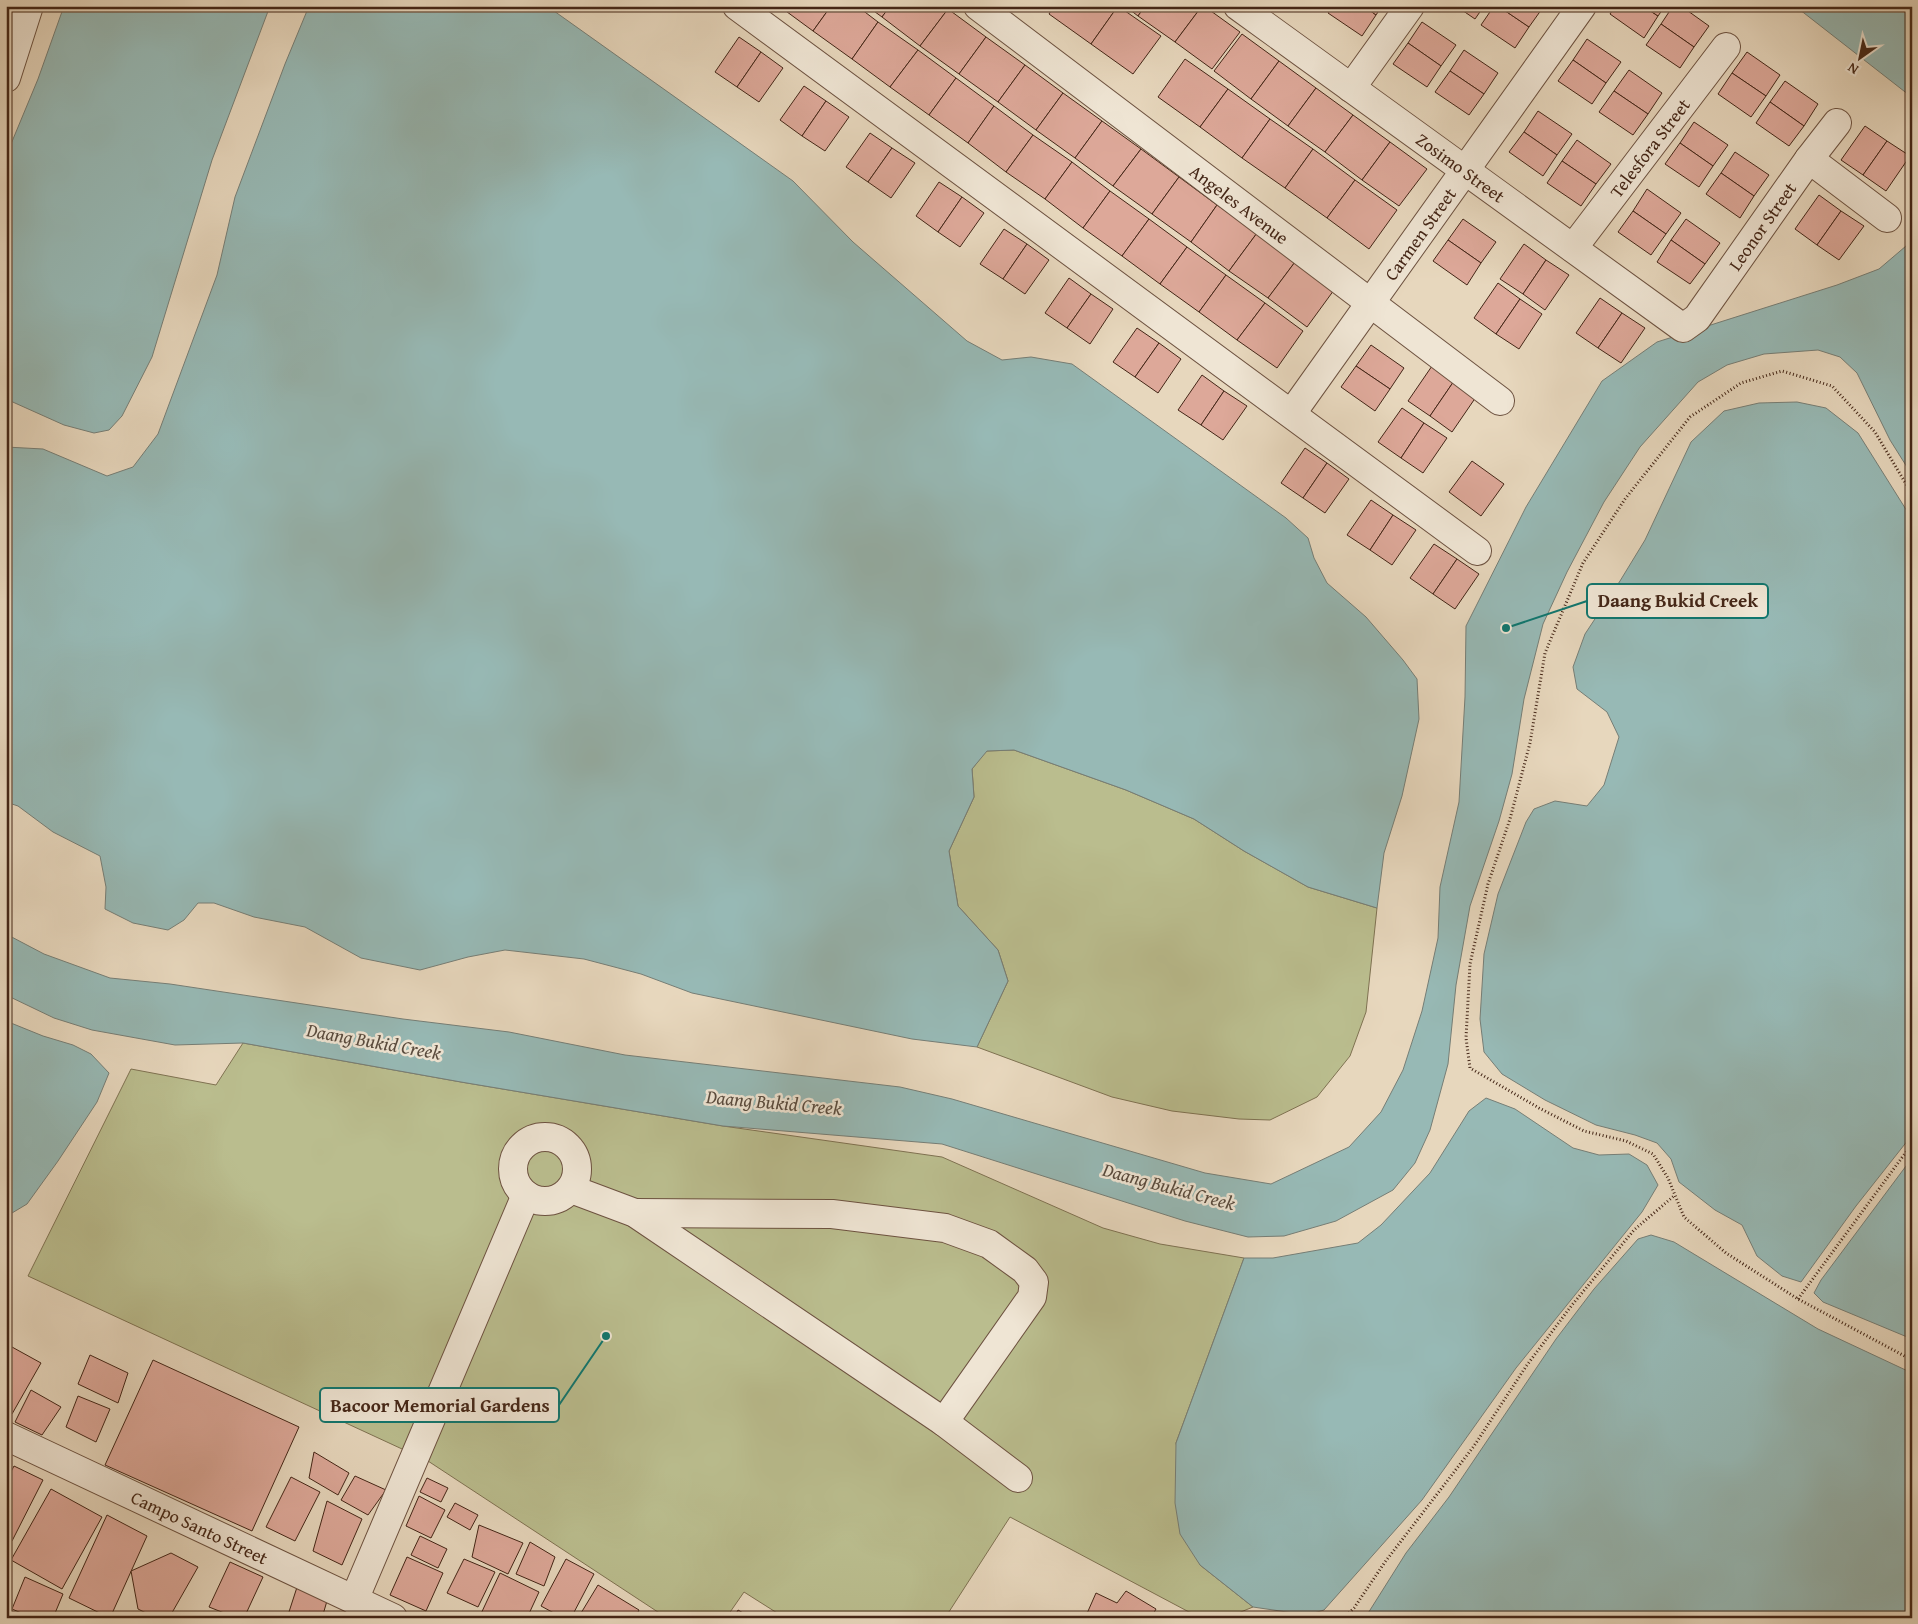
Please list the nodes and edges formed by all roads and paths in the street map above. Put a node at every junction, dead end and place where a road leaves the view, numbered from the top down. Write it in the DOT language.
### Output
graph roads {
  1 [pos="29,6"];
  2 [pos="737,6"];
  3 [pos="978,6"];
  4 [pos="1410,6"];
  5 [pos="1582,6"];
  6 [pos="1240,7"];
  7 [pos="1726,47"];
  8 [pos="6,78"];
  9 [pos="1351,88"];
  10 [pos="1838,123"];
  11 [pos="1809,159"];
  12 [pos="1465,170"];
  13 [pos="1887,218"];
  14 [pos="1573,248"];
  15 [pos="1369,304"];
  16 [pos="1683,328"];
  17 [pos="1500,402"];
  18 [pos="1292,413"];
  19 [pos="1912,494"];
  20 [pos="1477,552"];
  21 [pos="1912,1144"];
  22 [pos="571,1189"];
  23 [pos="526,1195"];
  24 [pos="1675,1195"];
  25 [pos="635,1213"];
  26 [pos="1798,1299"];
  27 [pos="1912,1360"];
  28 [pos="944,1422"];
  29 [pos="6,1436"];
  30 [pos="1018,1478"];
  31 [pos="354,1600"];
  32 [pos="393,1618"];
  33 [pos="1344,1618"];
  1 -- 8 [label="street"];
  2 -- 18 [label="street"];
  3 -- 15 [label="street, Angeles Avenue"];
  4 -- 9 [label="street"];
  5 -- 12 [label="street, Carmen Street"];
  6 -- 9 [label="street, Zosimo Street"];
  7 -- 14 [label="street, Telesfora Street"];
  9 -- 12 [label="street, Zosimo Street"];
  10 -- 11 [label="street, Leonor Street"];
  11 -- 13 [label="street"];
  11 -- 16 [label="street, Leonor Street"];
  12 -- 14 [label="street, Zosimo Street"];
  12 -- 15 [label="street, Carmen Street"];
  14 -- 16 [label="street, Zosimo Street"];
  15 -- 17 [label="street, Angeles Avenue"];
  15 -- 18 [label="street, Carmen Street"];
  18 -- 20 [label="street"];
  19 -- 24 [label="path"];
  21 -- 26 [label="path"];
  22 -- 23 [label="street"];
  22 -- 23 [label="street"];
  22 -- 25 [label="street"];
  23 -- 31 [label="street"];
  24 -- 26 [label="path"];
  24 -- 33 [label="path"];
  25 -- 28 [label="street"];
  25 -- 28 [label="street"];
  26 -- 27 [label="path"];
  28 -- 30 [label="street"];
  29 -- 31 [label="street, Campo Santo Street"];
  31 -- 32 [label="street, Campo Santo Street"];
}
